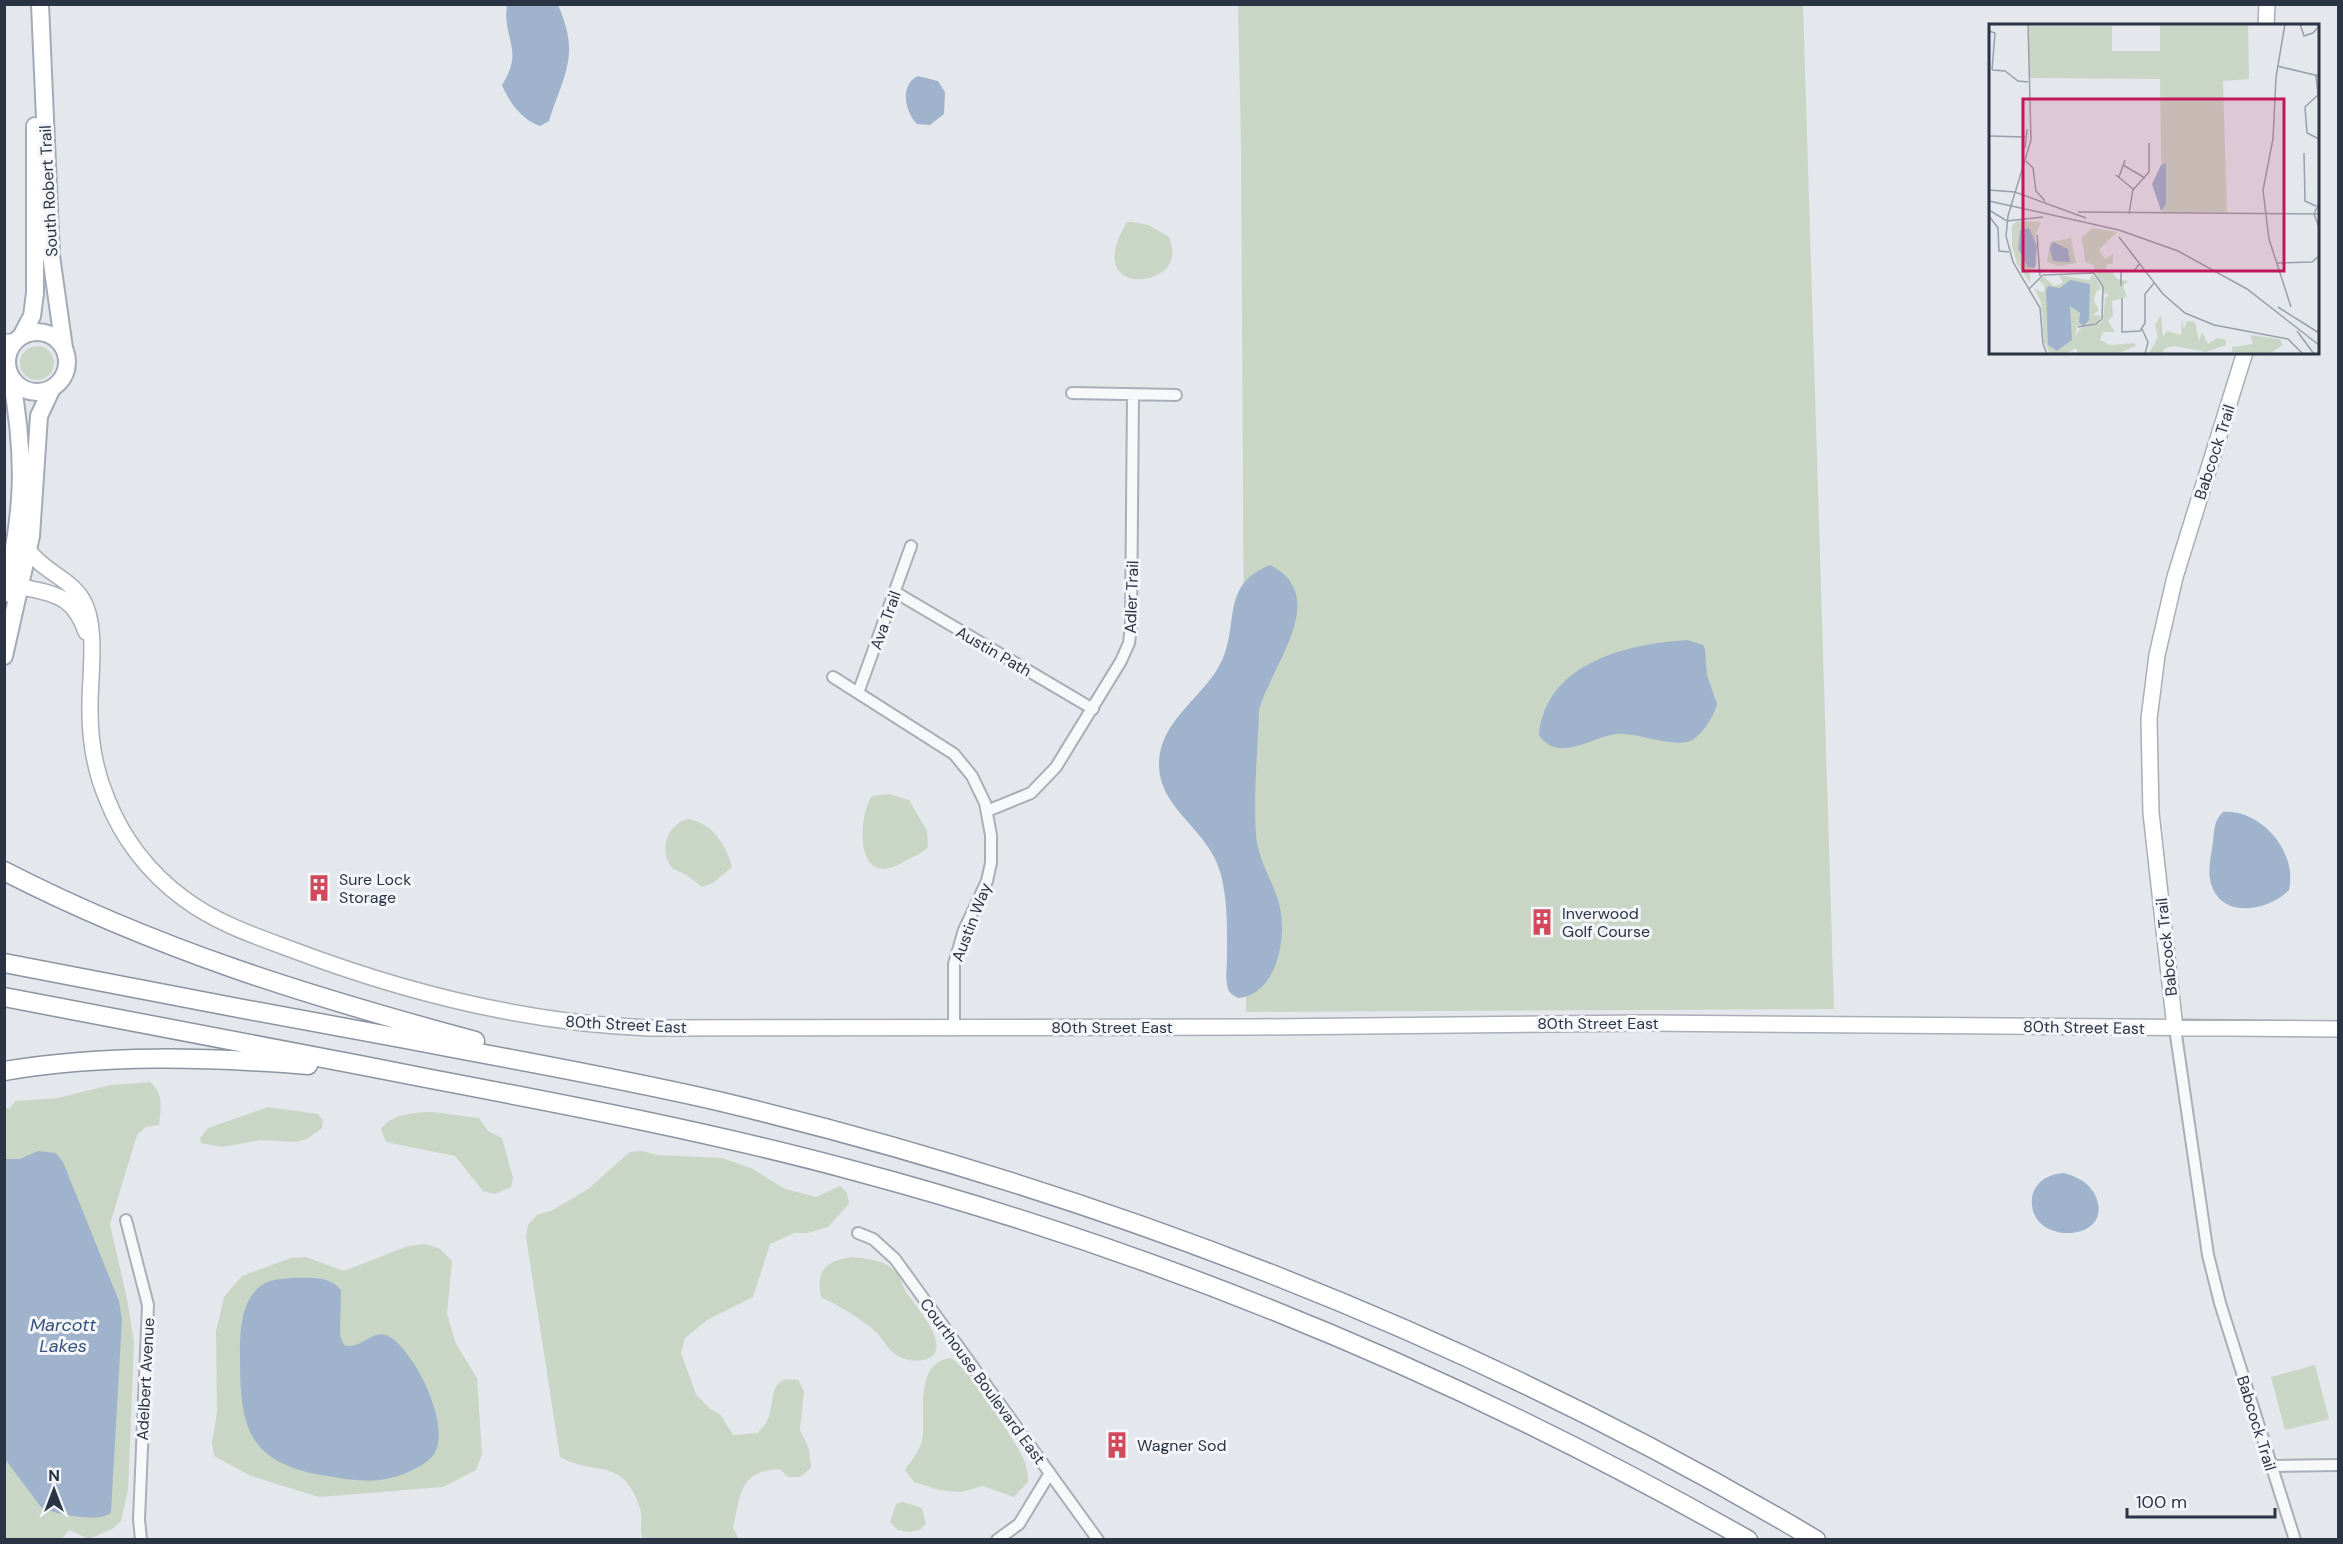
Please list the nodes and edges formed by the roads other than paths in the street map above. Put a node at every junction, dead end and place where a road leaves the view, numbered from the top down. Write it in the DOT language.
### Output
graph roads {
  1 [pos="40,4"];
  2 [pos="2267,4"];
  3 [pos="2266,24"];
  4 [pos="40,34"];
  5 [pos="11,338"];
  6 [pos="64,348"];
  7 [pos="2244,354"];
  8 [pos="8,378"];
  9 [pos="52,388"];
  10 [pos="1072,393"];
  11 [pos="1133,394"];
  12 [pos="1176,395"];
  13 [pos="911,546"];
  14 [pos="29,551"];
  15 [pos="12,562"];
  16 [pos="22,586"];
  17 [pos="895,592"];
  18 [pos="4,594"];
  19 [pos="91,652"];
  20 [pos="4,656"];
  21 [pos="832,677"];
  22 [pos="858,693"];
  23 [pos="1093,709"];
  24 [pos="987,811"];
  25 [pos="4,871"];
  26 [pos="4,963"];
  27 [pos="4,997"];
  28 [pos="954,1028"];
  29 [pos="2175,1028"];
  30 [pos="2338,1029"];
  31 [pos="4,1071"];
  32 [pos="613,1078"];
  33 [pos="598,1111"];
  34 [pos="126,1220"];
  35 [pos="858,1233"];
  36 [pos="2338,1465"];
  37 [pos="2271,1466"];
  38 [pos="1050,1473"];
  39 [pos="141,1539"];
  40 [pos="997,1539"];
  41 [pos="1098,1539"];
  42 [pos="1748,1539"];
  43 [pos="1816,1539"];
  44 [pos="2295,1539"];
  1 -- 4 [label="main road, South Robert Trail"];
  2 -- 3 [label="street"];
  4 -- 5 [label="main road, South Robert Trail"];
  4 -- 6 [label="main road, South Robert Trail"];
  5 -- 6 [label="main road"];
  5 -- 8 [label="main road"];
  6 -- 9 [label="main road"];
  7 -- 29 [label="street, Babcock Trail"];
  8 -- 9 [label="main road"];
  8 -- 15 [label="main road"];
  9 -- 14 [label="main road"];
  10 -- 11 [label="street"];
  11 -- 12 [label="street"];
  11 -- 23 [label="street, Adler Trail"];
  13 -- 17 [label="street, Ava Trail"];
  14 -- 16 [label="main road"];
  14 -- 19 [label="street, 80th Street East"];
  15 -- 16 [label="street"];
  15 -- 18 [label="main road"];
  16 -- 19 [label="street, 80th Street East"];
  16 -- 20 [label="main road"];
  17 -- 22 [label="street, Ava Trail"];
  17 -- 23 [label="street, Austin Path"];
  19 -- 28 [label="street, 80th Street East"];
  21 -- 22 [label="street, Austin Way"];
  22 -- 24 [label="street, Austin Way"];
  23 -- 24 [label="street, Adler Trail"];
  24 -- 28 [label="street, Austin Way"];
  25 -- 32 [label="highway"];
  26 -- 32 [label="highway"];
  27 -- 33 [label="highway"];
  28 -- 29 [label="street, 80th Street East"];
  29 -- 30 [label="street, 80th Street East"];
  29 -- 37 [label="street, Babcock Trail"];
  31 -- 33 [label="highway"];
  32 -- 43 [label="highway"];
  33 -- 42 [label="highway"];
  34 -- 39 [label="street, Adelbert Avenue"];
  35 -- 38 [label="street, Courthouse Boulevard East"];
  36 -- 37 [label="street"];
  37 -- 44 [label="street, Babcock Trail"];
  38 -- 40 [label="street"];
  38 -- 41 [label="street, Courthouse Boulevard East"];
}
